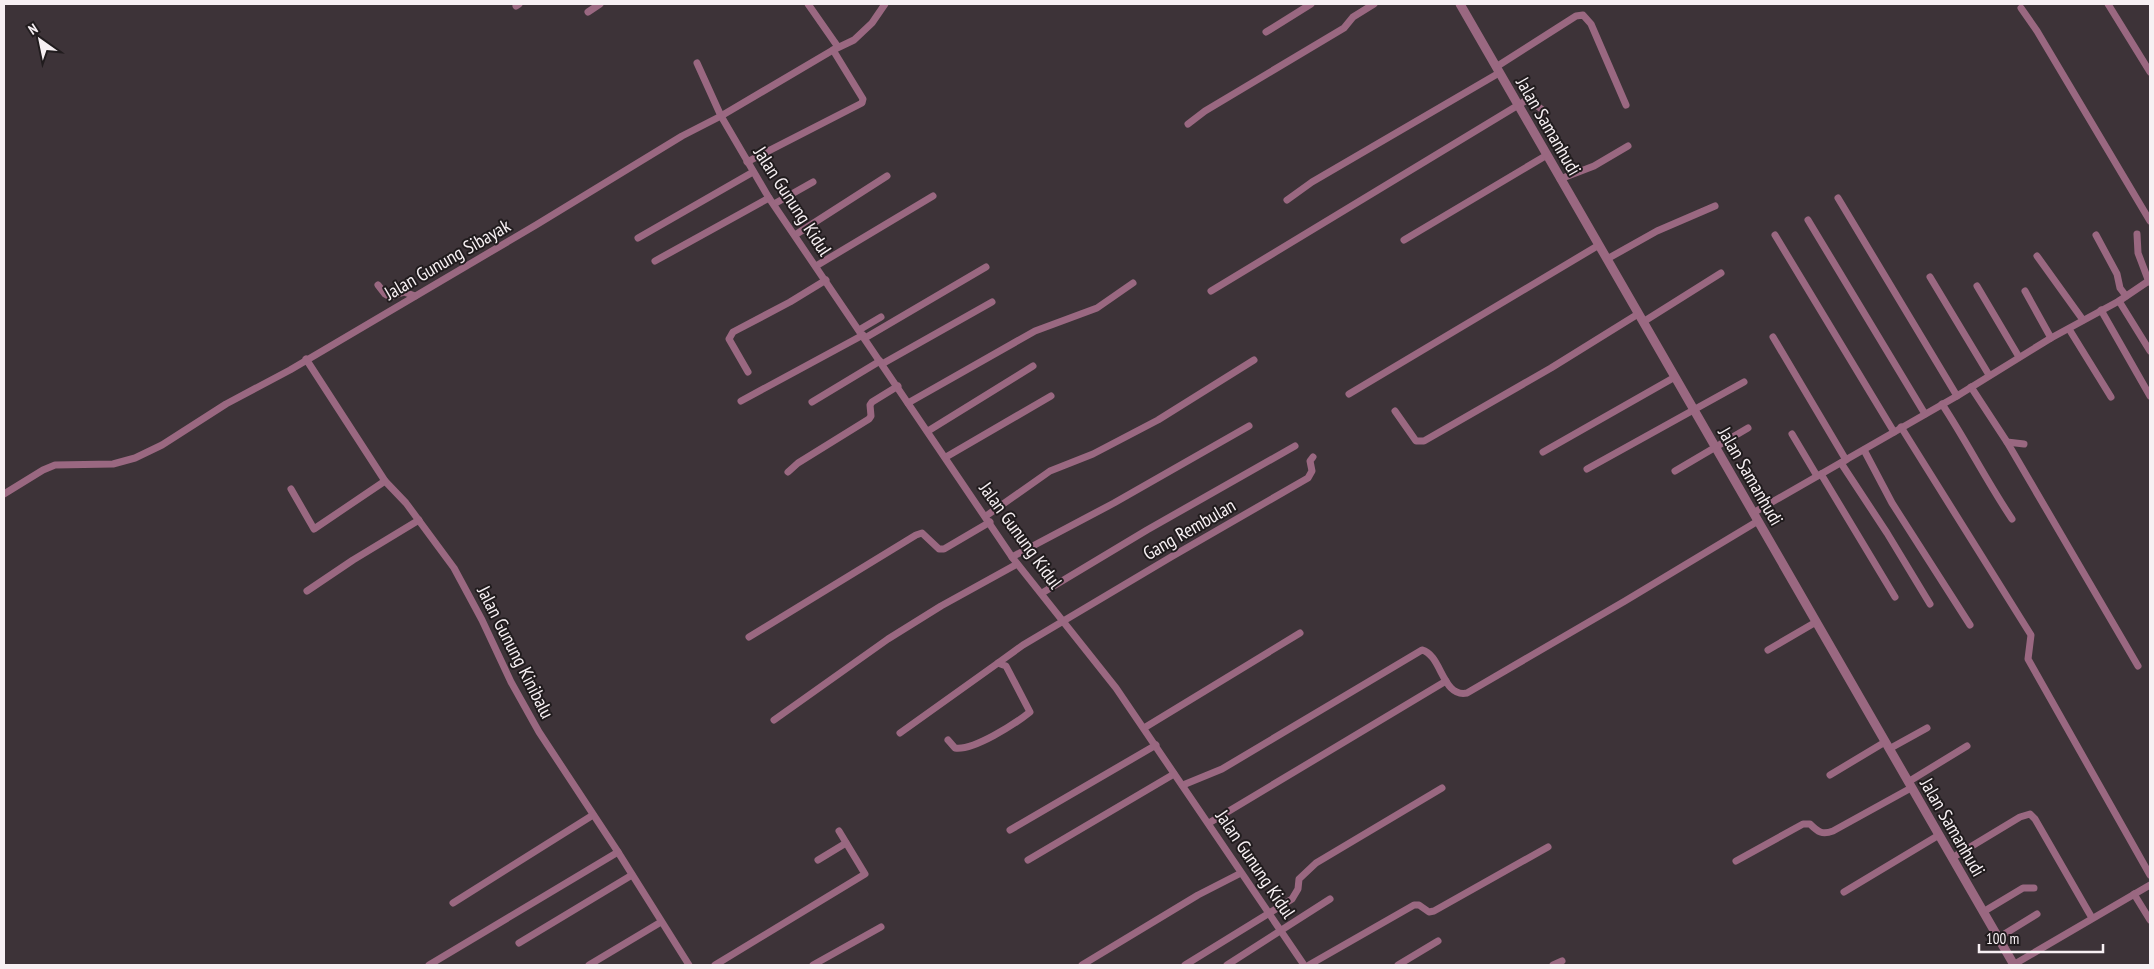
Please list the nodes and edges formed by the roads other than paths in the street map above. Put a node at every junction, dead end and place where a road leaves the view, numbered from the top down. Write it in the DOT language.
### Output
graph roads {
  1 [pos="600,4"];
  2 [pos="808,4"];
  3 [pos="885,4"];
  4 [pos="1311,4"];
  5 [pos="1374,4"];
  6 [pos="1460,4"];
  7 [pos="2108,4"];
  8 [pos="2021,8"];
  9 [pos="588,12"];
  10 [pos="1266,32"];
  11 [pos="836,49"];
  12 [pos="697,63"];
  13 [pos="1498,70"];
  14 [pos="2150,72"];
  15 [pos="1626,105"];
  16 [pos="1518,106"];
  17 [pos="1544,111"];
  18 [pos="721,116"];
  19 [pos="1188,124"];
  20 [pos="1628,146"];
  21 [pos="1547,155"];
  22 [pos="747,162"];
  23 [pos="753,172"];
  24 [pos="887,176"];
  25 [pos="1560,179"];
  26 [pos="813,182"];
  27 [pos="933,196"];
  28 [pos="1838,198"];
  29 [pos="1287,200"];
  30 [pos="772,201"];
  31 [pos="1715,206"];
  32 [pos="1808,220"];
  33 [pos="2150,221"];
  34 [pos="2137,234"];
  35 [pos="1776,235"];
  36 [pos="2096,235"];
  37 [pos="795,236"];
  38 [pos="638,238"];
  39 [pos="1404,240"];
  40 [pos="1599,246"];
  41 [pos="2037,256"];
  42 [pos="1607,259"];
  43 [pos="655,261"];
  44 [pos="816,266"];
  45 [pos="986,267"];
  46 [pos="1721,273"];
  47 [pos="1930,277"];
  48 [pos="826,280"];
  49 [pos="2149,281"];
  50 [pos="1134,283"];
  51 [pos="378,285"];
  52 [pos="1977,286"];
  53 [pos="1211,291"];
  54 [pos="2025,291"];
  55 [pos="415,296"];
  56 [pos="2126,296"];
  57 [pos="2119,301"];
  58 [pos="992,302"];
  59 [pos="2101,310"];
  60 [pos="881,317"];
  61 [pos="1641,318"];
  62 [pos="2083,320"];
  63 [pos="2069,329"];
  64 [pos="863,334"];
  65 [pos="1773,337"];
  66 [pos="2052,338"];
  67 [pos="2150,351"];
  68 [pos="2020,357"];
  69 [pos="306,359"];
  70 [pos="1254,360"];
  71 [pos="881,362"];
  72 [pos="1033,366"];
  73 [pos="748,372"];
  74 [pos="1989,375"];
  75 [pos="1675,377"];
  76 [pos="1744,382"];
  77 [pos="898,386"];
  78 [pos="1971,388"];
  79 [pos="1349,394"];
  80 [pos="1051,396"];
  81 [pos="1957,396"];
  82 [pos="2150,396"];
  83 [pos="2111,397"];
  84 [pos="741,400"];
  85 [pos="812,402"];
  86 [pos="908,402"];
  87 [pos="1942,404"];
  88 [pos="1693,409"];
  89 [pos="1396,411"];
  90 [pos="1925,414"];
  91 [pos="1249,426"];
  92 [pos="1748,428"];
  93 [pos="1897,430"];
  94 [pos="928,431"];
  95 [pos="1792,434"];
  96 [pos="2007,442"];
  97 [pos="2024,444"];
  98 [pos="1295,446"];
  99 [pos="1715,448"];
  100 [pos="1864,450"];
  101 [pos="1543,452"];
  102 [pos="946,457"];
  103 [pos="1313,457"];
  104 [pos="1843,462"];
  105 [pos="1587,470"];
  106 [pos="1675,471"];
  107 [pos="788,472"];
  108 [pos="1819,475"];
  109 [pos="385,481"];
  110 [pos="291,489"];
  111 [pos="4,494"];
  112 [pos="1756,517"];
  113 [pos="988,519"];
  114 [pos="2012,519"];
  115 [pos="419,520"];
  116 [pos="1012,557"];
  117 [pos="1017,564"];
  118 [pos="306,592"];
  119 [pos="1042,593"];
  120 [pos="1895,597"];
  121 [pos="1930,604"];
  122 [pos="1065,621"];
  123 [pos="1816,622"];
  124 [pos="1970,626"];
  125 [pos="1300,633"];
  126 [pos="748,637"];
  127 [pos="1768,650"];
  128 [pos="998,663"];
  129 [pos="2138,666"];
  130 [pos="1446,681"];
  131 [pos="774,720"];
  132 [pos="1144,728"];
  133 [pos="1926,728"];
  134 [pos="900,733"];
  135 [pos="948,740"];
  136 [pos="1156,745"];
  137 [pos="1887,746"];
  138 [pos="1967,746"];
  139 [pos="1174,774"];
  140 [pos="1830,775"];
  141 [pos="1183,785"];
  142 [pos="1910,785"];
  143 [pos="1442,788"];
  144 [pos="594,816"];
  145 [pos="1209,823"];
  146 [pos="1010,830"];
  147 [pos="839,831"];
  148 [pos="1939,835"];
  149 [pos="846,843"];
  150 [pos="1548,847"];
  151 [pos="618,852"];
  152 [pos="1952,858"];
  153 [pos="818,860"];
  154 [pos="1028,860"];
  155 [pos="1736,861"];
  156 [pos="1241,872"];
  157 [pos="632,875"];
  158 [pos="2150,875"];
  159 [pos="2150,885"];
  160 [pos="2034,888"];
  161 [pos="1844,892"];
  162 [pos="2134,894"];
  163 [pos="1330,899"];
  164 [pos="452,903"];
  165 [pos="1983,912"];
  166 [pos="1270,914"];
  167 [pos="2037,914"];
  168 [pos="2092,918"];
  169 [pos="2150,920"];
  170 [pos="660,922"];
  171 [pos="881,927"];
  172 [pos="1282,931"];
  173 [pos="1998,938"];
  174 [pos="1438,941"];
  175 [pos="518,943"];
  176 [pos="1562,961"];
  177 [pos="429,965"];
  178 [pos="589,965"];
  179 [pos="687,965"];
  180 [pos="715,965"];
  181 [pos="814,965"];
  182 [pos="1082,965"];
  183 [pos="1185,965"];
  184 [pos="1227,965"];
  185 [pos="1304,965"];
  186 [pos="1309,965"];
  187 [pos="1398,965"];
  188 [pos="1552,965"];
  189 [pos="2014,965"];
  1 -- 9 [label="street"];
  2 -- 11 [label="street"];
  3 -- 11 [label="street, Jalan Gunung Sibayak"];
  4 -- 10 [label="street"];
  5 -- 19 [label="street"];
  6 -- 13 [label="street, Jalan Samanhudi"];
  7 -- 14 [label="street"];
  8 -- 33 [label="street"];
  11 -- 18 [label="street, Jalan Gunung Sibayak"];
  11 -- 22 [label="street"];
  12 -- 18 [label="street, Jalan Gunung Kidul"];
  13 -- 15 [label="street"];
  13 -- 16 [label="street, Jalan Samanhudi"];
  13 -- 29 [label="street"];
  16 -- 17 [label="street"];
  16 -- 21 [label="street, Jalan Samanhudi"];
  16 -- 53 [label="street"];
  18 -- 22 [label="street, Jalan Gunung Kidul"];
  18 -- 55 [label="street, Jalan Gunung Sibayak"];
  20 -- 25 [label="street"];
  21 -- 25 [label="street, Jalan Samanhudi"];
  21 -- 39 [label="street"];
  22 -- 23 [label="street, Jalan Gunung Kidul"];
  23 -- 30 [label="street, Jalan Gunung Kidul"];
  23 -- 38 [label="street"];
  24 -- 37 [label="street"];
  25 -- 40 [label="street, Jalan Samanhudi"];
  26 -- 30 [label="street"];
  27 -- 44 [label="street"];
  28 -- 81 [label="street"];
  30 -- 37 [label="street, Jalan Gunung Kidul"];
  30 -- 43 [label="street"];
  31 -- 42 [label="street"];
  32 -- 90 [label="street"];
  34 -- 49 [label="street"];
  35 -- 93 [label="street"];
  36 -- 56 [label="street"];
  37 -- 44 [label="street, Jalan Gunung Kidul"];
  40 -- 42 [label="street, Jalan Samanhudi"];
  40 -- 79 [label="street"];
  41 -- 62 [label="street"];
  42 -- 61 [label="street, Jalan Samanhudi"];
  44 -- 48 [label="street, Jalan Gunung Kidul"];
  45 -- 64 [label="street"];
  46 -- 61 [label="street"];
  47 -- 74 [label="street"];
  48 -- 64 [label="street, Jalan Gunung Kidul"];
  48 -- 73 [label="street"];
  49 -- 56 [label="street"];
  50 -- 86 [label="street"];
  51 -- 55 [label="street"];
  52 -- 68 [label="street"];
  54 -- 66 [label="street"];
  55 -- 69 [label="street, Jalan Gunung Sibayak"];
  56 -- 57 [label="street"];
  57 -- 59 [label="street"];
  57 -- 67 [label="street"];
  58 -- 71 [label="street"];
  59 -- 62 [label="street"];
  59 -- 82 [label="street"];
  60 -- 64 [label="street"];
  61 -- 75 [label="street, Jalan Samanhudi"];
  61 -- 89 [label="street"];
  62 -- 63 [label="street"];
  63 -- 66 [label="street"];
  63 -- 83 [label="street"];
  64 -- 71 [label="street, Jalan Gunung Kidul"];
  64 -- 84 [label="street"];
  65 -- 104 [label="street"];
  66 -- 68 [label="street"];
  68 -- 74 [label="street"];
  69 -- 109 [label="street, Jalan Gunung Kinibalu"];
  69 -- 111 [label="street, Jalan Gunung Sibayak"];
  70 -- 113 [label="street"];
  71 -- 77 [label="street, Jalan Gunung Kidul"];
  71 -- 85 [label="street"];
  72 -- 94 [label="street"];
  74 -- 78 [label="street"];
  75 -- 88 [label="street, Jalan Samanhudi"];
  75 -- 101 [label="street"];
  76 -- 88 [label="street"];
  77 -- 86 [label="street, Jalan Gunung Kidul"];
  77 -- 107 [label="street"];
  78 -- 81 [label="street"];
  78 -- 96 [label="street"];
  80 -- 102 [label="street"];
  81 -- 87 [label="street"];
  86 -- 94 [label="street, Jalan Gunung Kidul"];
  87 -- 90 [label="street"];
  87 -- 114 [label="street"];
  88 -- 99 [label="street, Jalan Samanhudi"];
  88 -- 105 [label="street"];
  90 -- 93 [label="street"];
  91 -- 116 [label="street"];
  92 -- 99 [label="street"];
  93 -- 100 [label="street"];
  93 -- 158 [label="street"];
  94 -- 102 [label="street, Jalan Gunung Kidul"];
  95 -- 108 [label="street"];
  96 -- 97 [label="street"];
  96 -- 129 [label="street"];
  98 -- 119 [label="street"];
  99 -- 106 [label="street"];
  99 -- 112 [label="street, Jalan Samanhudi"];
  100 -- 104 [label="street"];
  100 -- 124 [label="street"];
  102 -- 113 [label="street, Jalan Gunung Kidul"];
  103 -- 122 [label="street, Gang Rembulan"];
  104 -- 108 [label="street"];
  104 -- 121 [label="street"];
  108 -- 112 [label="street"];
  108 -- 120 [label="street"];
  109 -- 110 [label="street"];
  109 -- 115 [label="street, Jalan Gunung Kinibalu"];
  112 -- 123 [label="street, Jalan Samanhudi"];
  112 -- 130 [label="street"];
  113 -- 116 [label="street, Jalan Gunung Kidul"];
  113 -- 126 [label="street"];
  115 -- 118 [label="street"];
  115 -- 144 [label="street, Jalan Gunung Kinibalu"];
  116 -- 117 [label="street, Jalan Gunung Kidul"];
  117 -- 119 [label="street, Jalan Gunung Kidul"];
  117 -- 131 [label="street"];
  119 -- 122 [label="street, Jalan Gunung Kidul"];
  122 -- 128 [label="street, Gang Rembulan"];
  122 -- 132 [label="street, Jalan Gunung Kidul"];
  123 -- 127 [label="street"];
  123 -- 137 [label="street, Jalan Samanhudi"];
  125 -- 132 [label="street"];
  128 -- 134 [label="street, Gang Rembulan"];
  128 -- 135 [label="street"];
  130 -- 141 [label="street"];
  130 -- 145 [label="street"];
  132 -- 136 [label="street, Jalan Gunung Kidul"];
  133 -- 137 [label="street"];
  136 -- 139 [label="street, Jalan Gunung Kidul"];
  136 -- 146 [label="street"];
  137 -- 140 [label="street"];
  137 -- 142 [label="street, Jalan Samanhudi"];
  138 -- 142 [label="street"];
  139 -- 141 [label="street, Jalan Gunung Kidul"];
  139 -- 154 [label="street"];
  141 -- 145 [label="street, Jalan Gunung Kidul"];
  142 -- 148 [label="street, Jalan Samanhudi"];
  142 -- 155 [label="street"];
  143 -- 166 [label="street"];
  144 -- 151 [label="street, Jalan Gunung Kinibalu"];
  144 -- 164 [label="street"];
  145 -- 156 [label="street, Jalan Gunung Kidul"];
  147 -- 149 [label="street"];
  148 -- 152 [label="street, Jalan Samanhudi"];
  148 -- 161 [label="street"];
  149 -- 153 [label="street"];
  149 -- 180 [label="street"];
  150 -- 186 [label="street"];
  151 -- 157 [label="street, Jalan Gunung Kinibalu"];
  151 -- 177 [label="street"];
  152 -- 165 [label="street, Jalan Samanhudi"];
  152 -- 168 [label="street"];
  156 -- 166 [label="street, Jalan Gunung Kidul"];
  156 -- 182 [label="street"];
  157 -- 170 [label="street, Jalan Gunung Kinibalu"];
  157 -- 175 [label="street"];
  159 -- 162 [label="street"];
  160 -- 165 [label="street"];
  162 -- 168 [label="street"];
  162 -- 169 [label="street"];
  163 -- 172 [label="street"];
  165 -- 173 [label="street, Jalan Samanhudi"];
  166 -- 172 [label="street, Jalan Gunung Kidul"];
  166 -- 183 [label="street"];
  167 -- 173 [label="street"];
  168 -- 189 [label="street"];
  170 -- 178 [label="street"];
  170 -- 179 [label="street, Jalan Gunung Kinibalu"];
  171 -- 181 [label="street"];
  172 -- 184 [label="street"];
  172 -- 185 [label="street, Jalan Gunung Kidul"];
  173 -- 189 [label="street, Jalan Samanhudi"];
  174 -- 187 [label="street"];
  176 -- 188 [label="street"];
}
